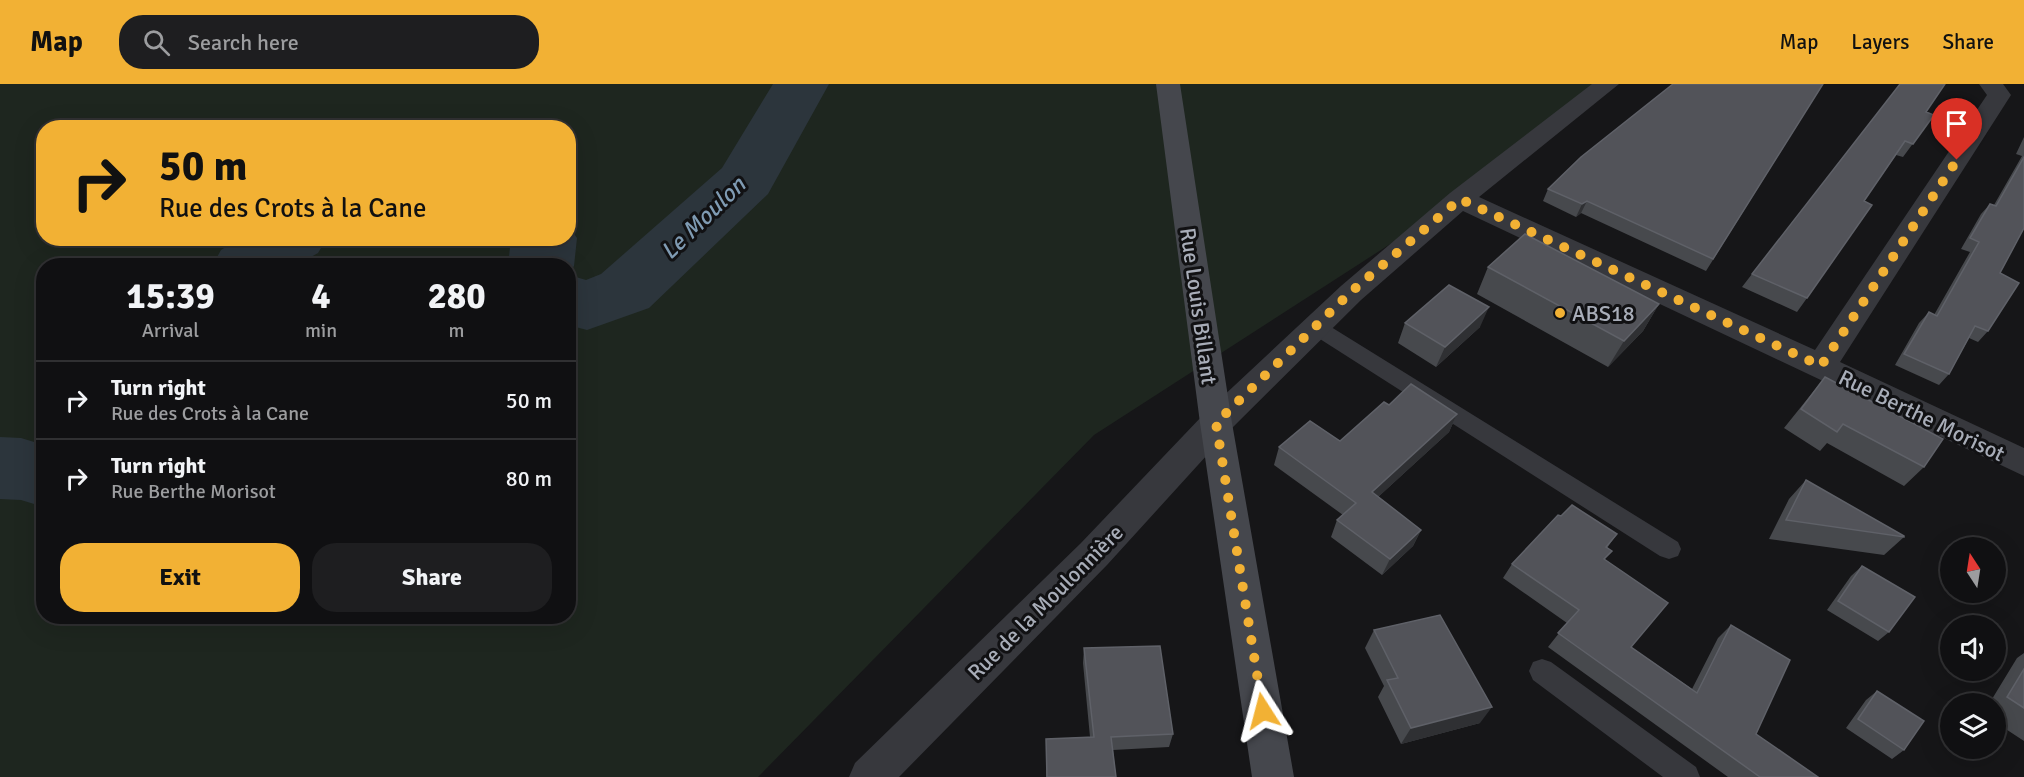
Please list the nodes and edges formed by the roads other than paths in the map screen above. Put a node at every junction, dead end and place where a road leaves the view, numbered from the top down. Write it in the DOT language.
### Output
graph roads {
  1 [pos="1168,84"];
  2 [pos="1607,84"];
  3 [pos="1991,84"];
  4 [pos="1460,199"];
  5 [pos="1316,327"];
  6 [pos="1821,366"];
  7 [pos="1216,423"];
  8 [pos="2024,464"];
  9 [pos="1669,549"];
  10 [pos="1542,671"];
  11 [pos="870,777"];
  12 [pos="1274,777"];
  13 [pos="1686,777"];
  1 -- 7 [label="street, Rue Louis Billant"];
  2 -- 4 [label="street, Rue de la Moulonnière"];
  3 -- 6 [label="street"];
  4 -- 5 [label="street, Rue de la Moulonnière"];
  4 -- 6 [label="street, Rue Berthe Morisot"];
  5 -- 7 [label="street, Rue de la Moulonnière"];
  5 -- 9 [label="lane"];
  6 -- 8 [label="street, Rue Berthe Morisot"];
  7 -- 11 [label="street, Rue de la Moulonnière"];
  7 -- 12 [label="street, Rue Louis Billant"];
  10 -- 13 [label="lane"];
}
